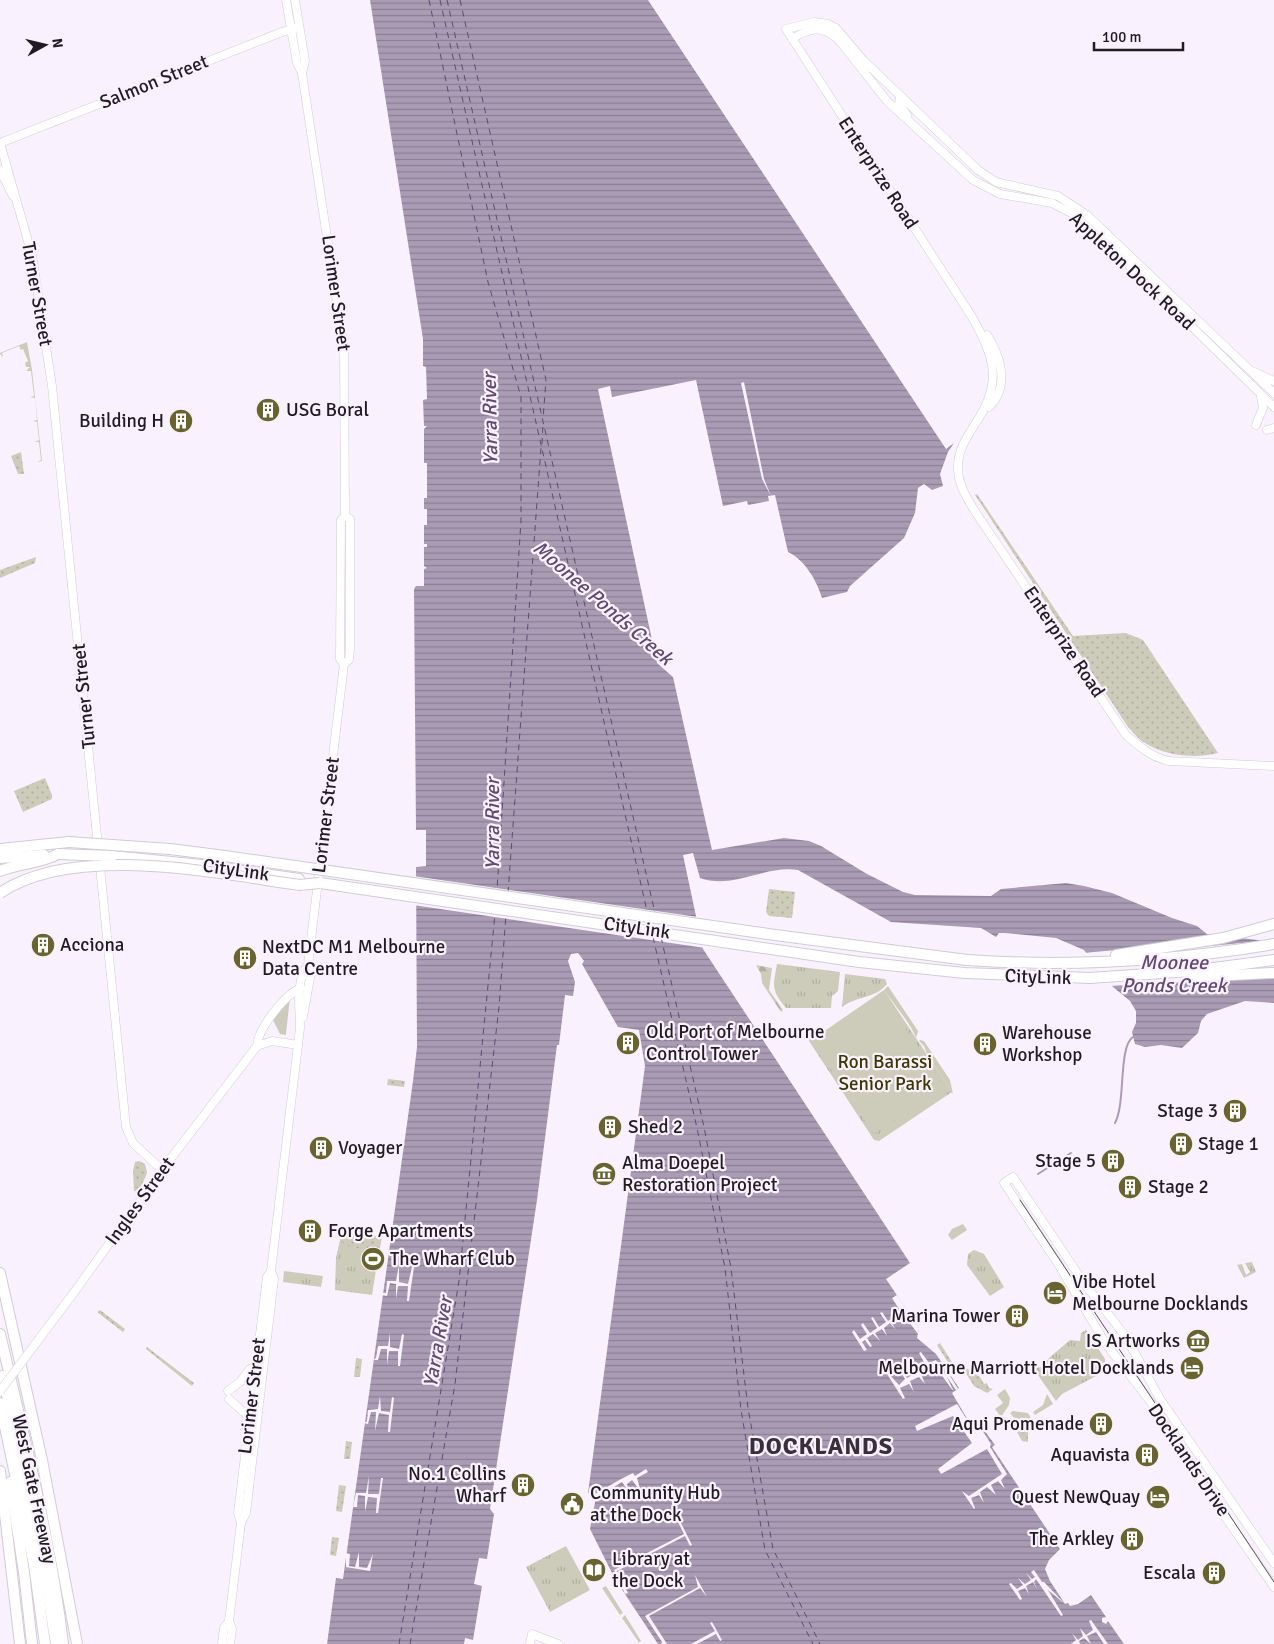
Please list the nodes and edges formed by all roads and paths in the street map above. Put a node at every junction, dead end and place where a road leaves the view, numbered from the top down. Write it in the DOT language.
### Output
graph roads {
  1 [pos="286,0"];
  2 [pos="295,0"];
  3 [pos="295,28"];
  4 [pos="786,29"];
  5 [pos="792,38"];
  6 [pos="900,96"];
  7 [pos="0,144"];
  8 [pos="943,153"];
  9 [pos="0,170"];
  10 [pos="19,211"];
  11 [pos="1244,366"];
  12 [pos="1274,380"];
  13 [pos="1259,393"];
  14 [pos="1274,393"];
  15 [pos="1274,407"];
  16 [pos="1256,425"];
  17 [pos="1274,766"];
  18 [pos="0,848"];
  19 [pos="58,854"];
  20 [pos="0,858"];
  21 [pos="0,871"];
  22 [pos="320,883"];
  23 [pos="0,893"];
  24 [pos="1274,924"];
  25 [pos="1274,944"];
  26 [pos="1274,960"];
  27 [pos="1063,962"];
  28 [pos="308,965"];
  29 [pos="1274,973"];
  30 [pos="1090,978"];
  31 [pos="301,988"];
  32 [pos="300,1028"];
  33 [pos="298,1045"];
  34 [pos="257,1046"];
  35 [pos="162,1170"];
  36 [pos="1074,1267"];
  37 [pos="1062,1270"];
  38 [pos="271,1272"];
  39 [pos="0,1273"];
  40 [pos="0,1300"];
  41 [pos="0,1334"];
  42 [pos="0,1365"];
  43 [pos="256,1365"];
  44 [pos="0,1391"];
  45 [pos="0,1403"];
  46 [pos="1168,1410"];
  47 [pos="1159,1416"];
  48 [pos="249,1417"];
  49 [pos="0,1430"];
  50 [pos="0,1470"];
  51 [pos="7,1523"];
  52 [pos="241,1523"];
  53 [pos="1274,1563"];
  54 [pos="1274,1587"];
  55 [pos="229,1622"];
  56 [pos="541,1640"];
  57 [pos="20,1644"];
  58 [pos="24,1644"];
  59 [pos="32,1644"];
  60 [pos="45,1644"];
  61 [pos="56,1644"];
  62 [pos="64,1644"];
  63 [pos="71,1644"];
  64 [pos="76,1644"];
  65 [pos="222,1644"];
  66 [pos="230,1644"];
  67 [pos="530,1644"];
  68 [pos="558,1644"];
  1 -- 3 [label="street, Lorimer Street"];
  2 -- 3 [label="street, Lorimer Street"];
  3 -- 7 [label="street, Salmon Street"];
  3 -- 28 [label="street, Lorimer Street"];
  4 -- 5 [label="street, Enterprize Road"];
  4 -- 6 [label="street, Appleton Dock Road"];
  5 -- 8 [label="street, Appleton Dock Road"];
  5 -- 17 [label="street, Enterprize Road"];
  6 -- 8 [label="street"];
  6 -- 11 [label="street, Appleton Dock Road"];
  7 -- 10 [label="street, Turner Street"];
  8 -- 13 [label="street, Appleton Dock Road"];
  9 -- 10 [label="street, Turner Street"];
  10 -- 35 [label="street, Turner Street"];
  11 -- 12 [label="street"];
  11 -- 14 [label="street, Appleton Dock Road"];
  13 -- 15 [label="street, Appleton Dock Road"];
  13 -- 16 [label="street"];
  18 -- 27 [label="highway, CityLink, bridge"];
  19 -- 20 [label="highway, CityLink"];
  19 -- 21 [label="highway"];
  19 -- 22 [label="highway, CityLink, bridge"];
  22 -- 23 [label="highway, bridge"];
  22 -- 30 [label="highway, CityLink"];
  24 -- 27 [label="highway"];
  25 -- 27 [label="highway, CityLink"];
  26 -- 30 [label="highway, CityLink"];
  28 -- 31 [label="street, Lorimer Street"];
  28 -- 32 [label="street, Lorimer Street"];
  29 -- 30 [label="highway"];
  31 -- 32 [label="street, Lorimer Street"];
  31 -- 34 [label="street, Ingles Street"];
  32 -- 33 [label="street, Lorimer Street"];
  33 -- 34 [label="street"];
  33 -- 38 [label="street, Lorimer Street"];
  34 -- 35 [label="street, Ingles Street"];
  35 -- 44 [label="street, Ingles Street, bridge"];
  36 -- 37 [label="street"];
  36 -- 37 [label="street, Docklands Drive"];
  36 -- 46 [label="street, Docklands Drive"];
  37 -- 47 [label="street, Docklands Drive"];
  38 -- 43 [label="street, Lorimer Street"];
  38 -- 52 [label="street, Lorimer Street"];
  39 -- 64 [label="highway"];
  40 -- 63 [label="highway"];
  41 -- 62 [label="highway, West Gate Freeway"];
  42 -- 61 [label="highway"];
  43 -- 48 [label="street, Lorimer Street"];
  43 -- 48 [label="street"];
  45 -- 60 [label="highway, West Gate Freeway"];
  46 -- 47 [label="street"];
  46 -- 53 [label="street, Docklands Drive"];
  47 -- 54 [label="street, Docklands Drive"];
  48 -- 52 [label="street, Lorimer Street"];
  49 -- 59 [label="highway"];
  50 -- 51 [label="highway"];
  51 -- 57 [label="highway"];
  51 -- 58 [label="highway"];
  52 -- 55 [label="street, Lorimer Street"];
  55 -- 65 [label="street, Lorimer Street"];
  55 -- 66 [label="street, Lorimer Street"];
  56 -- 67 [label="street"];
  56 -- 68 [label="street"];
}
